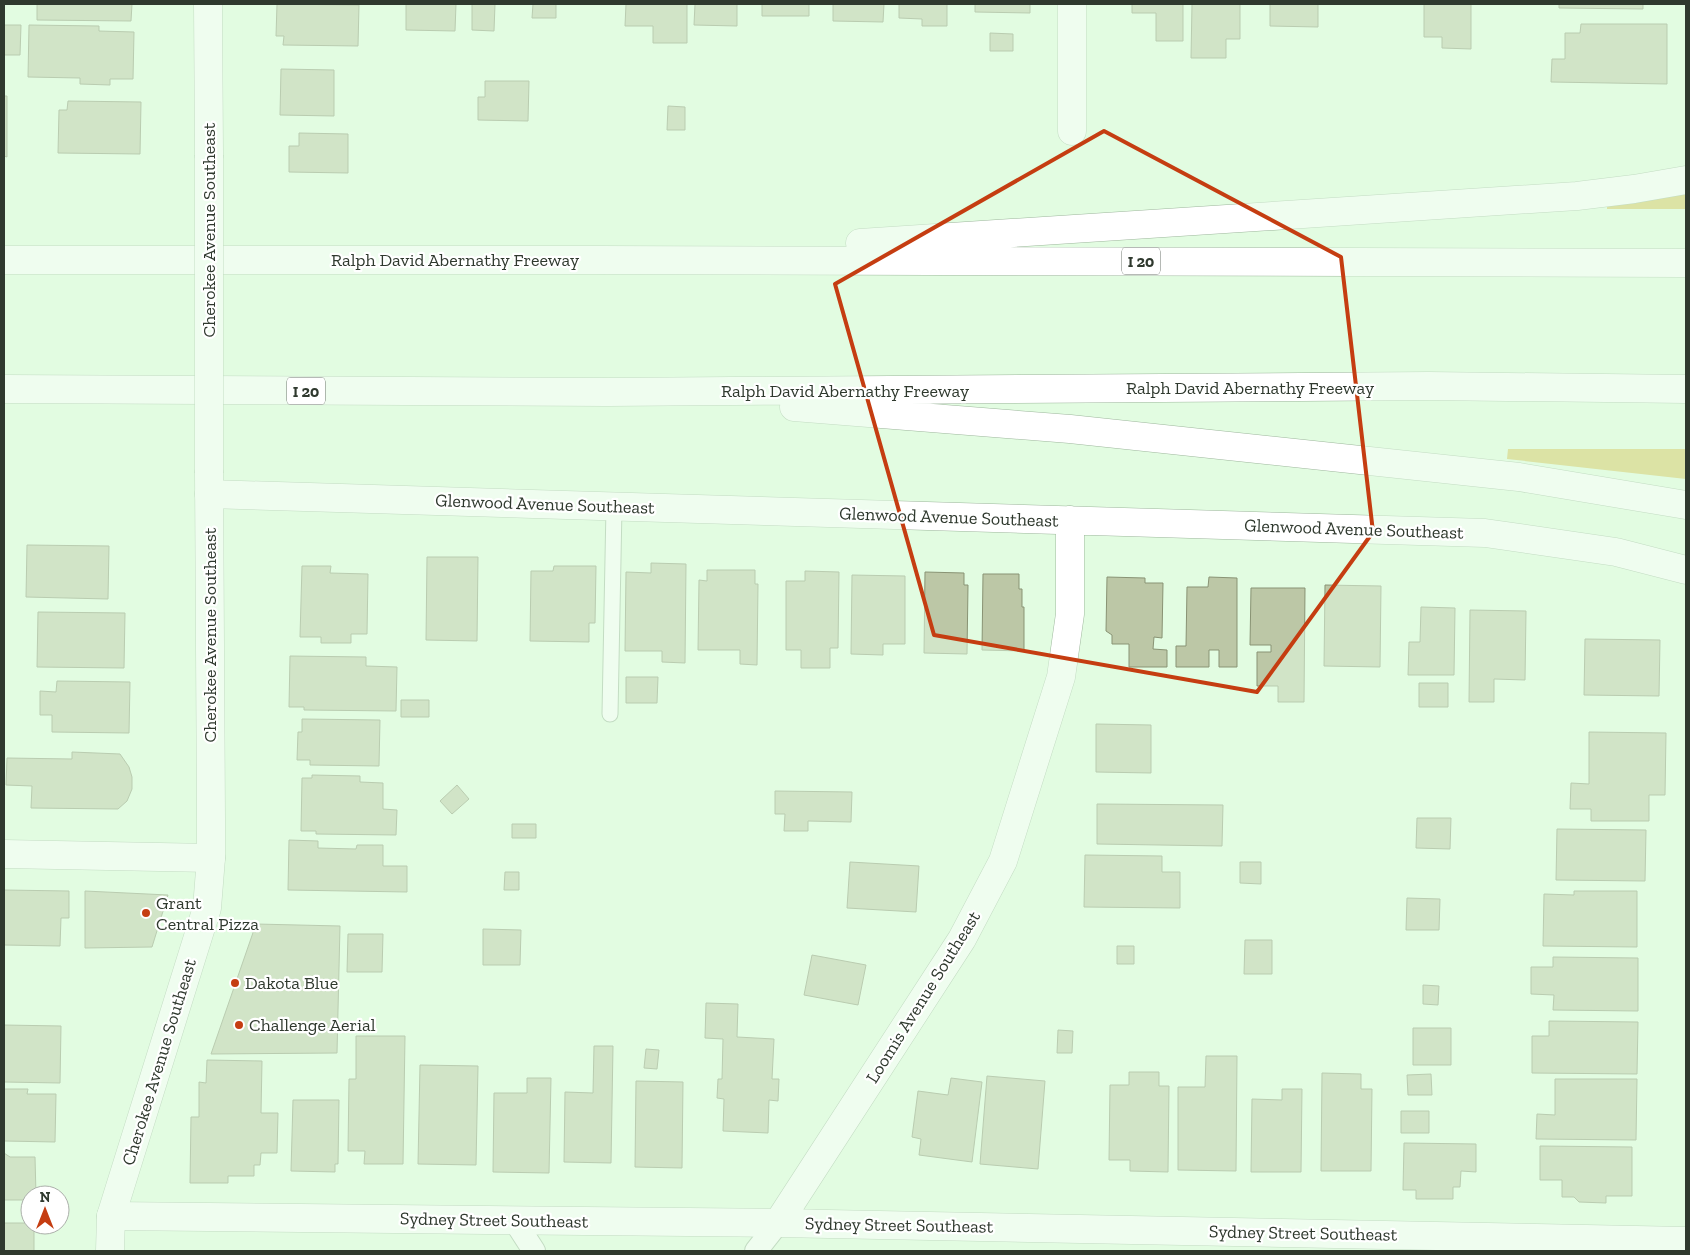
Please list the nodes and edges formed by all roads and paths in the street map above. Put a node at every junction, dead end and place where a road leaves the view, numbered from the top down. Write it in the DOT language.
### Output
graph roads {
  1 [pos="208,4"];
  2 [pos="1072,4"];
  3 [pos="1072,131"];
  4 [pos="1686,180"];
  5 [pos="4,260"];
  6 [pos="596,260"];
  7 [pos="1686,263"];
  8 [pos="1686,388"];
  9 [pos="4,389"];
  10 [pos="608,392"];
  11 [pos="209,483"];
  12 [pos="1686,505"];
  13 [pos="614,507"];
  14 [pos="1070,520"];
  15 [pos="1686,570"];
  16 [pos="610,714"];
  17 [pos="4,854"];
  18 [pos="211,858"];
  19 [pos="111,1216"];
  20 [pos="514,1220"];
  21 [pos="778,1223"];
  22 [pos="1686,1241"];
  23 [pos="110,1251"];
  24 [pos="534,1251"];
  25 [pos="756,1251"];
  1 -- 11 [label="main road, Cherokee Avenue Southeast, bridge"];
  2 -- 3 [label="main road"];
  4 -- 6 [label="main road"];
  5 -- 6 [label="main road, Ralph David Abernathy Freeway / I 20"];
  6 -- 7 [label="main road, Ralph David Abernathy Freeway / I 20"];
  8 -- 10 [label="main road, Ralph David Abernathy Freeway / I 20"];
  9 -- 10 [label="main road, Ralph David Abernathy Freeway / I 20"];
  10 -- 12 [label="main road"];
  11 -- 13 [label="main road, Glenwood Avenue Southeast"];
  11 -- 18 [label="main road, Cherokee Avenue Southeast"];
  13 -- 14 [label="main road, Glenwood Avenue Southeast"];
  13 -- 16 [label="lane"];
  14 -- 15 [label="main road, Glenwood Avenue Southeast"];
  14 -- 21 [label="main road, Loomis Avenue Southeast"];
  17 -- 18 [label="main road"];
  18 -- 19 [label="main road, Cherokee Avenue Southeast"];
  19 -- 20 [label="main road, Sydney Street Southeast"];
  19 -- 23 [label="main road, Cherokee Avenue Southeast"];
  20 -- 21 [label="main road, Sydney Street Southeast"];
  20 -- 24 [label="street"];
  21 -- 22 [label="main road, Sydney Street Southeast"];
  21 -- 25 [label="street"];
}
